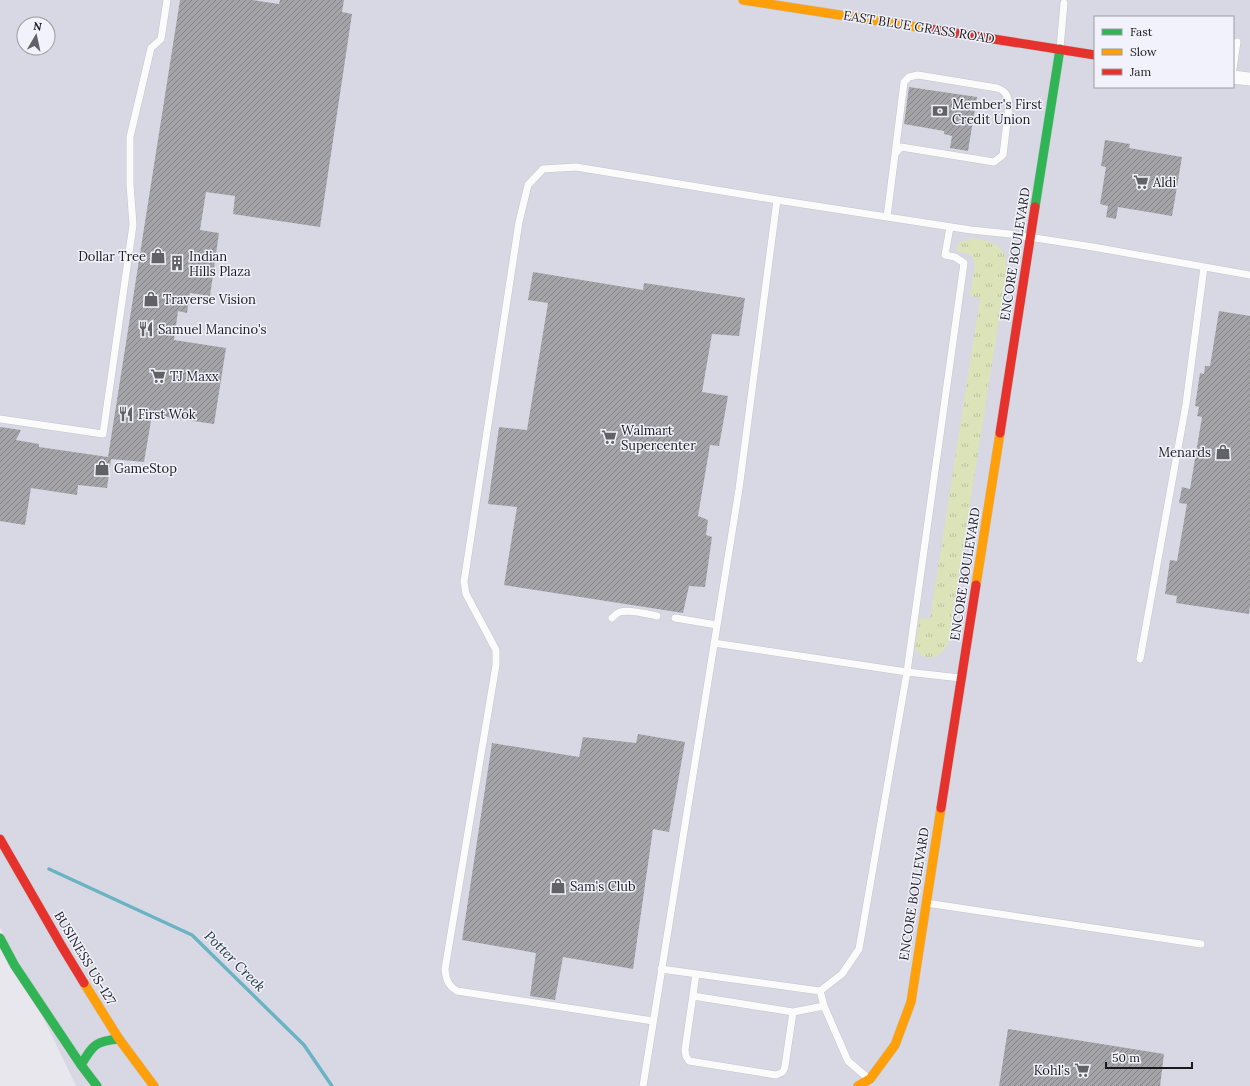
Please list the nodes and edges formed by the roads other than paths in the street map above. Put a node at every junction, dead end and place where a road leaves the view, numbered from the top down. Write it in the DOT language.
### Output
graph roads {
  1 [pos="166,0"];
  2 [pos="742,0"];
  3 [pos="784,3"];
  4 [pos="1064,3"];
  5 [pos="1237,42"];
  6 [pos="1060,49"];
  7 [pos="1094,55"];
  8 [pos="1234,62"];
  9 [pos="1234,77"];
  10 [pos="1250,79"];
  11 [pos="895,154"];
  12 [pos="777,200"];
  13 [pos="887,217"];
  14 [pos="950,227"];
  15 [pos="1030,238"];
  16 [pos="1204,267"];
  17 [pos="1250,275"];
  18 [pos="0,419"];
  19 [pos="657,616"];
  20 [pos="612,618"];
  21 [pos="674,618"];
  22 [pos="717,625"];
  23 [pos="714,643"];
  24 [pos="1140,659"];
  25 [pos="907,672"];
  26 [pos="961,678"];
  27 [pos="0,839"];
  28 [pos="926,902"];
  29 [pos="0,938"];
  30 [pos="1201,944"];
  31 [pos="661,969"];
  32 [pos="696,974"];
  33 [pos="820,991"];
  34 [pos="692,996"];
  35 [pos="824,1006"];
  36 [pos="793,1012"];
  37 [pos="653,1021"];
  38 [pos="119,1039"];
  39 [pos="81,1065"];
  40 [pos="873,1082"];
  41 [pos="97,1086"];
  42 [pos="154,1086"];
  43 [pos="643,1086"];
  44 [pos="858,1086"];
  1 -- 18 [label="lane"];
  2 -- 3 [label="street, EAST BLUE GRASS ROAD"];
  3 -- 6 [label="street, EAST BLUE GRASS ROAD"];
  4 -- 6 [label="lane"];
  5 -- 8 [label="lane"];
  6 -- 7 [label="street, EAST BLUE GRASS ROAD"];
  6 -- 15 [label="street, ENCORE BOULEVARD"];
  9 -- 10 [label="street"];
  11 -- 11 [label="lane"];
  11 -- 13 [label="lane"];
  12 -- 13 [label="lane"];
  12 -- 22 [label="lane"];
  12 -- 37 [label="lane"];
  13 -- 14 [label="lane"];
  14 -- 15 [label="lane"];
  14 -- 25 [label="lane"];
  15 -- 16 [label="lane"];
  15 -- 26 [label="street, ENCORE BOULEVARD"];
  16 -- 17 [label="lane"];
  16 -- 24 [label="lane"];
  19 -- 20 [label="lane"];
  21 -- 22 [label="lane"];
  22 -- 23 [label="lane"];
  23 -- 25 [label="lane"];
  23 -- 31 [label="lane"];
  25 -- 26 [label="lane"];
  25 -- 33 [label="lane"];
  26 -- 28 [label="street, ENCORE BOULEVARD"];
  27 -- 38 [label="street, BUSINESS US-127"];
  28 -- 30 [label="lane"];
  28 -- 40 [label="street, ENCORE BOULEVARD"];
  29 -- 39 [label="street"];
  31 -- 32 [label="lane"];
  31 -- 37 [label="lane"];
  32 -- 33 [label="lane"];
  32 -- 34 [label="lane"];
  33 -- 35 [label="lane"];
  34 -- 36 [label="lane"];
  34 -- 36 [label="lane"];
  35 -- 36 [label="lane"];
  35 -- 40 [label="lane"];
  37 -- 43 [label="lane"];
  38 -- 39 [label="street"];
  38 -- 42 [label="street, BUSINESS US-127"];
  39 -- 41 [label="street"];
  40 -- 44 [label="street, ENCORE BOULEVARD"];
}
